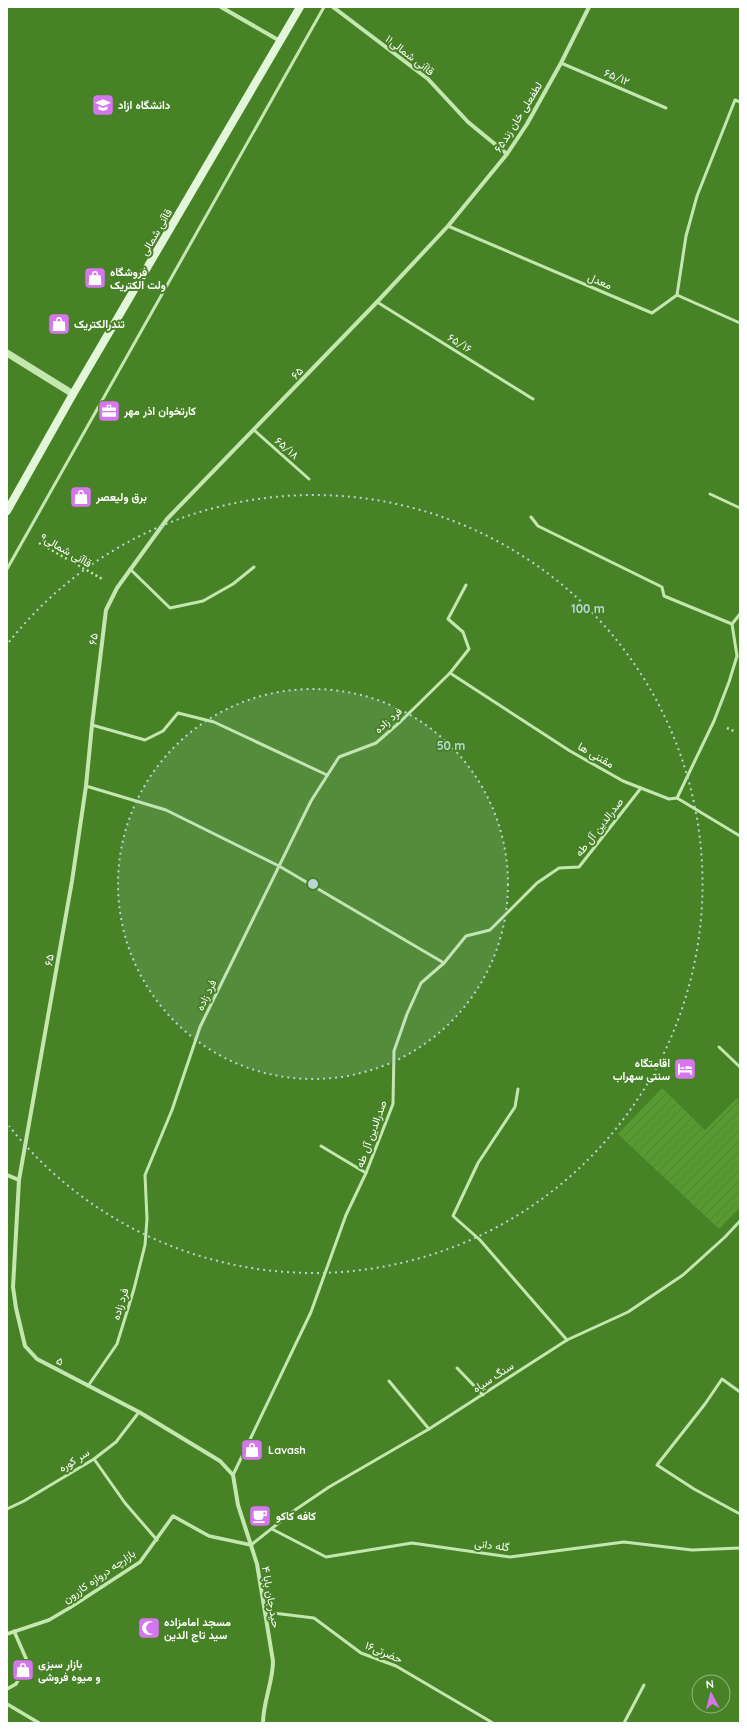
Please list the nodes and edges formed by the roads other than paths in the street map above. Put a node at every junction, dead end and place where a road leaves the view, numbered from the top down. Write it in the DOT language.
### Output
graph roads {
  1 [pos="221,7"];
  2 [pos="300,7"];
  3 [pos="324,7"];
  4 [pos="333,7"];
  5 [pos="589,7"];
  6 [pos="281,42"];
  7 [pos="561,63"];
  8 [pos="740,102"];
  9 [pos="666,108"];
  10 [pos="507,154"];
  11 [pos="448,226"];
  12 [pos="677,295"];
  13 [pos="377,302"];
  14 [pos="740,323"];
  15 [pos="7,353"];
  16 [pos="73,394"];
  17 [pos="533,399"];
  18 [pos="254,430"];
  19 [pos="309,479"];
  20 [pos="710,494"];
  21 [pos="740,508"];
  22 [pos="7,511"];
  23 [pos="531,518"];
  24 [pos="254,567"];
  25 [pos="7,568"];
  26 [pos="130,569"];
  27 [pos="466,585"];
  28 [pos="740,614"];
  29 [pos="732,624"];
  30 [pos="450,673"];
  31 [pos="92,725"];
  32 [pos="327,776"];
  33 [pos="86,786"];
  34 [pos="641,788"];
  35 [pos="677,798"];
  36 [pos="740,836"];
  37 [pos="279,866"];
  38 [pos="444,963"];
  39 [pos="719,1047"];
  40 [pos="740,1067"];
  41 [pos="518,1089"];
  42 [pos="321,1146"];
  43 [pos="366,1173"];
  44 [pos="7,1175"];
  45 [pos="20,1180"];
  46 [pos="740,1220"];
  47 [pos="567,1340"];
  48 [pos="457,1368"];
  49 [pos="389,1382"];
  50 [pos="88,1386"];
  51 [pos="740,1392"];
  52 [pos="483,1395"];
  53 [pos="139,1412"];
  54 [pos="429,1429"];
  55 [pos="94,1459"];
  56 [pos="233,1475"];
  57 [pos="7,1509"];
  58 [pos="740,1514"];
  59 [pos="272,1529"];
  60 [pos="157,1540"];
  61 [pos="252,1545"];
  62 [pos="740,1548"];
  63 [pos="265,1612"];
  64 [pos="14,1631"];
  65 [pos="7,1634"];
  66 [pos="644,1685"];
  67 [pos="7,1689"];
  68 [pos="7,1704"];
  69 [pos="39,1723"];
  70 [pos="263,1723"];
  71 [pos="493,1723"];
  72 [pos="624,1723"];
  1 -- 6 [label="street"];
  2 -- 6 [label="main road, قاآنی شمالی"];
  3 -- 25 [label="lane"];
  4 -- 10 [label="street, قاآنی شمالی۱۱"];
  5 -- 7 [label="street, لطفعلی خان زند۶۵"];
  6 -- 16 [label="main road, قاآنی شمالی"];
  7 -- 9 [label="lane, ۶۵/۱۲"];
  7 -- 10 [label="street, لطفعلی خان زند۶۵"];
  8 -- 12 [label="lane"];
  10 -- 11 [label="street, لطفعلی خان زند۶۵"];
  11 -- 12 [label="lane, معدل"];
  11 -- 13 [label="street, ۶۵"];
  12 -- 14 [label="lane"];
  13 -- 17 [label="lane, ۶۵/۱۶"];
  13 -- 18 [label="street, ۶۵"];
  15 -- 16 [label="street"];
  16 -- 22 [label="main road, قاآنی شمالی"];
  18 -- 19 [label="lane, ۶۵/۱۸"];
  18 -- 26 [label="street, ۶۵"];
  20 -- 21 [label="lane"];
  23 -- 29 [label="lane"];
  24 -- 26 [label="lane"];
  26 -- 31 [label="street, ۶۵"];
  27 -- 30 [label="lane, فرد زاده"];
  28 -- 29 [label="lane"];
  29 -- 35 [label="lane"];
  30 -- 32 [label="lane, فرد زاده"];
  30 -- 34 [label="lane, مقننی ها"];
  31 -- 32 [label="lane"];
  31 -- 33 [label="street, ۶۵"];
  32 -- 37 [label="lane, فرد زاده"];
  33 -- 37 [label="lane"];
  33 -- 45 [label="street, ۶۵"];
  34 -- 35 [label="lane, مقننی ها"];
  34 -- 38 [label="lane, صدرالدین آل طه"];
  35 -- 36 [label="lane, مقننی ها"];
  37 -- 38 [label="lane"];
  37 -- 50 [label="lane, فرد زاده"];
  38 -- 43 [label="lane, صدرالدین آل طه"];
  39 -- 40 [label="lane"];
  41 -- 47 [label="lane"];
  42 -- 43 [label="lane"];
  43 -- 56 [label="lane, صدرالدین آل طه"];
  44 -- 45 [label="street"];
  45 -- 50 [label="street, ۵"];
  46 -- 47 [label="lane, سنگ سیاه"];
  47 -- 52 [label="lane, سنگ سیاه"];
  48 -- 52 [label="lane"];
  49 -- 54 [label="lane"];
  50 -- 53 [label="street, ۵"];
  51 -- 58 [label="lane"];
  52 -- 54 [label="lane, سنگ سیاه"];
  53 -- 55 [label="lane, سر کوره"];
  53 -- 56 [label="street, ۵"];
  54 -- 59 [label="lane, سنگ سیاه"];
  55 -- 57 [label="lane, سر کوره"];
  55 -- 60 [label="lane"];
  56 -- 61 [label="street, حیدرجان بابا ۴"];
  59 -- 61 [label="lane, سنگ سیاه"];
  59 -- 62 [label="lane, گله دانی"];
  60 -- 61 [label="street, بازارچه دروازه کازرون"];
  60 -- 64 [label="street, بازارچه دروازه کازرون"];
  61 -- 63 [label="street, حیدرجان بابا ۴"];
  63 -- 70 [label="street, حیدرجان بابا ۴"];
  63 -- 71 [label="lane, حضرتی۱۶"];
  64 -- 65 [label="street, بازارچه دروازه کازرون"];
  64 -- 67 [label="street"];
  66 -- 72 [label="lane"];
  68 -- 69 [label="street"];
}
